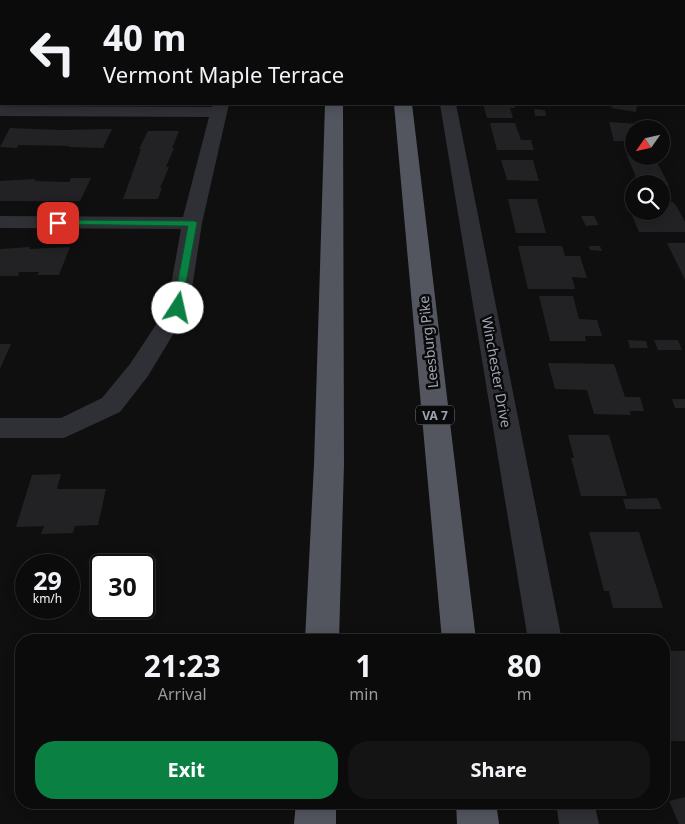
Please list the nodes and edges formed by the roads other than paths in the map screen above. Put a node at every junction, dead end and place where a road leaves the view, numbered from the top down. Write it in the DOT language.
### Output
graph roads {
  1 [pos="334,105"];
  2 [pos="403,105"];
  3 [pos="448,105"];
  4 [pos="220,108"];
  5 [pos="9,109"];
  6 [pos="0,222"];
  7 [pos="192,223"];
  8 [pos="0,428"];
  9 [pos="322,634"];
  10 [pos="458,634"];
  11 [pos="545,634"];
  12 [pos="316,809"];
  13 [pos="477,809"];
  14 [pos="576,809"];
  15 [pos="315,824"];
  16 [pos="478,824"];
  17 [pos="579,824"];
  1 -- 9 [label="highway"];
  2 -- 10 [label="highway, Leesburg Pike / VA 7"];
  3 -- 11 [label="street, Winchester Drive"];
  4 -- 5 [label="street"];
  4 -- 7 [label="street"];
  6 -- 7 [label="street"];
  7 -- 8 [label="street"];
  12 -- 15 [label="highway"];
  13 -- 16 [label="highway"];
  14 -- 17 [label="street"];
}
